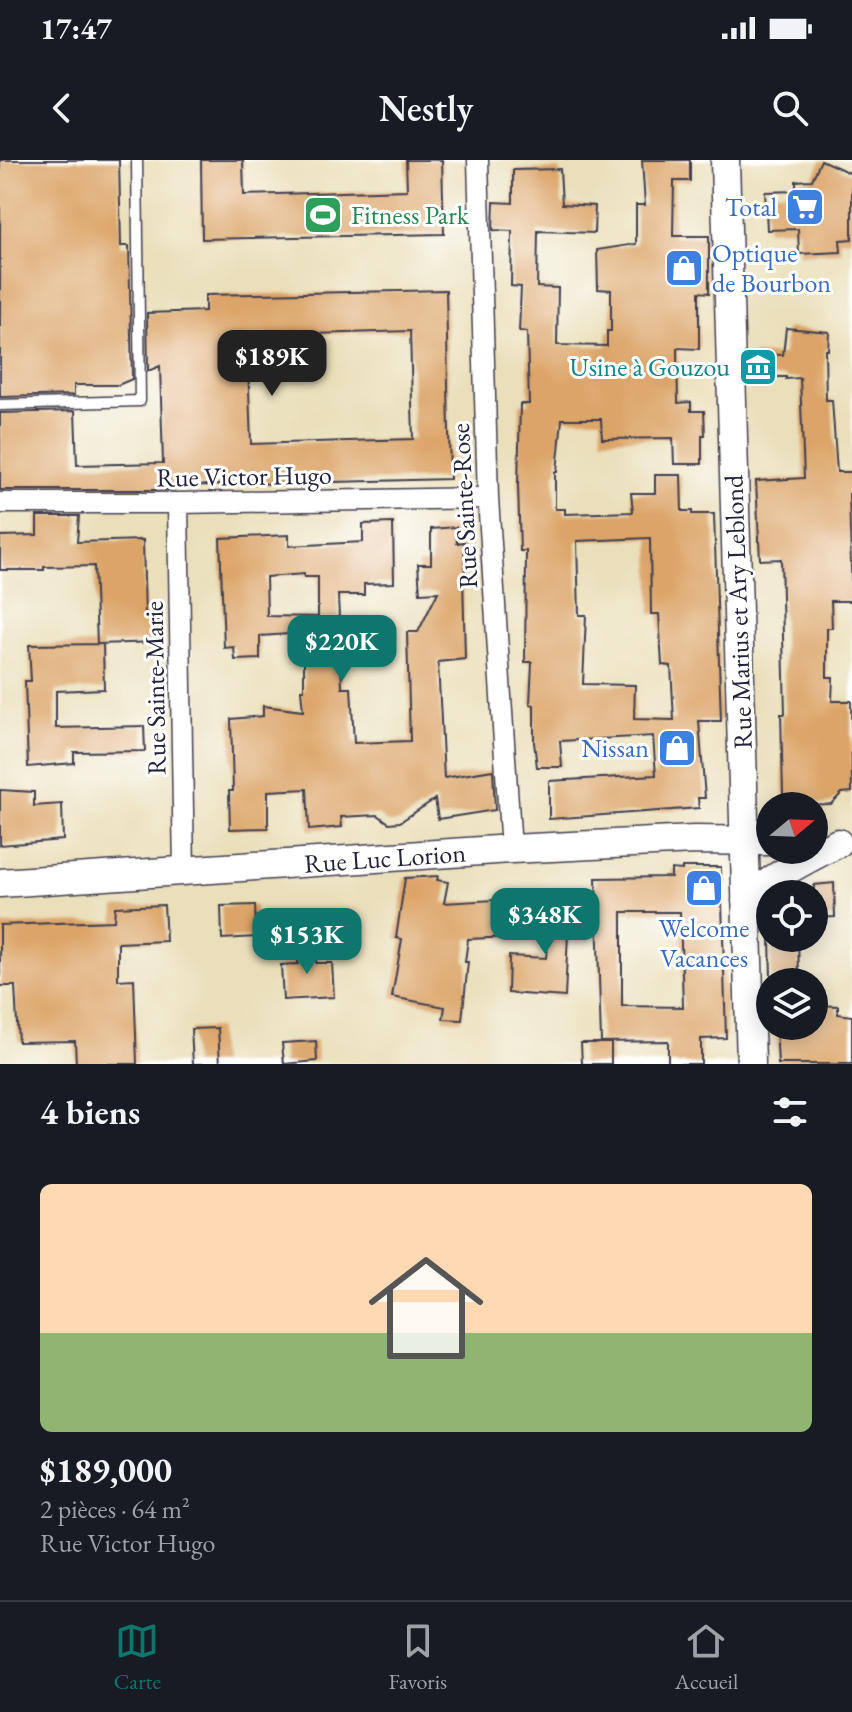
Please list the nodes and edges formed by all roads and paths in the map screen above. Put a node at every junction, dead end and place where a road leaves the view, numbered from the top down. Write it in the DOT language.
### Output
graph roads {
  1 [pos="137,160"];
  2 [pos="478,160"];
  3 [pos="725,160"];
  4 [pos="0,405"];
  5 [pos="488,498"];
  6 [pos="0,503"];
  7 [pos="178,503"];
  8 [pos="756,820"];
  9 [pos="756,841"];
  10 [pos="835,843"];
  11 [pos="756,846"];
  12 [pos="511,849"];
  13 [pos="184,872"];
  14 [pos="0,883"];
  15 [pos="746,900"];
  16 [pos="751,1064"];
  1 -- 4 [label="lane"];
  2 -- 5 [label="street, Rue Sainte-Rose"];
  3 -- 8 [label="street, Rue Marius et Ary Leblond"];
  5 -- 7 [label="street, Rue Victor Hugo"];
  5 -- 12 [label="street, Rue Sainte-Rose"];
  6 -- 7 [label="street, Rue Victor Hugo"];
  7 -- 13 [label="street, Rue Sainte-Marie"];
  9 -- 12 [label="street, Rue Luc Lorion"];
  10 -- 15 [label="street"];
  11 -- 15 [label="street, Rue Marius et Ary Leblond"];
  12 -- 13 [label="street, Rue Luc Lorion"];
  13 -- 14 [label="street, Rue Luc Lorion"];
  15 -- 16 [label="street, Rue Marius et Ary Leblond"];
}
